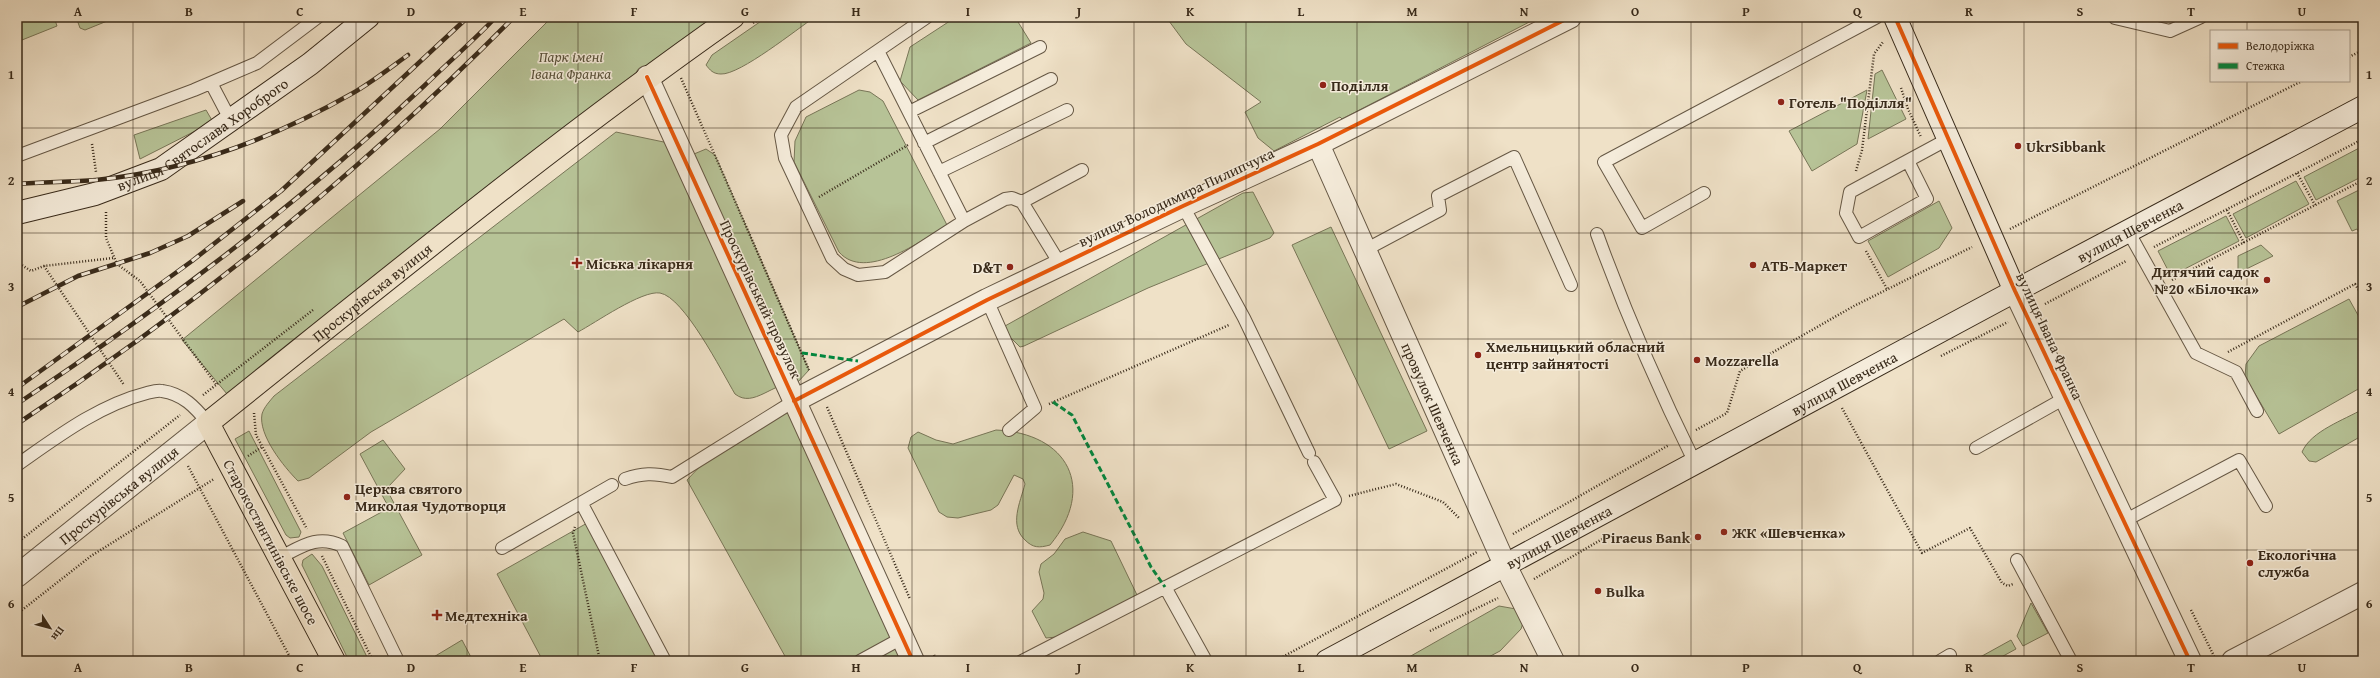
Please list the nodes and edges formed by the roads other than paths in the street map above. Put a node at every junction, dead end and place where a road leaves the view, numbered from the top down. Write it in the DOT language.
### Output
graph roads {
  1 [pos="318,17"];
  2 [pos="368,17"];
  3 [pos="733,17"];
  4 [pos="927,17"];
  5 [pos="1570,17"];
  6 [pos="1877,17"];
  7 [pos="1895,17"];
  8 [pos="2201,17"];
  9 [pos="2115,18"];
  10 [pos="1040,47"];
  11 [pos="878,51"];
  12 [pos="647,77"];
  13 [pos="1051,79"];
  14 [pos="211,83"];
  15 [pos="2363,107"];
  16 [pos="1067,110"];
  17 [pos="909,112"];
  18 [pos="231,122"];
  19 [pos="1948,138"];
  20 [pos="922,140"];
  21 [pos="1318,144"];
  22 [pos="17,156"];
  23 [pos="1908,161"];
  24 [pos="1082,170"];
  25 [pos="939,172"];
  26 [pos="1704,193"];
  27 [pos="1022,202"];
  28 [pos="1183,206"];
  29 [pos="17,213"];
  30 [pos="964,222"];
  31 [pos="2128,231"];
  32 [pos="1598,234"];
  33 [pos="1365,250"];
  34 [pos="1060,264"];
  35 [pos="1571,285"];
  36 [pos="2015,291"];
  37 [pos="987,300"];
  38 [pos="2065,398"];
  39 [pos="794,401"];
  40 [pos="2257,411"];
  41 [pos="208,423"];
  42 [pos="1009,430"];
  43 [pos="1976,448"];
  44 [pos="1695,463"];
  45 [pos="17,465"];
  46 [pos="625,479"];
  47 [pos="612,484"];
  48 [pos="582,504"];
  49 [pos="2266,506"];
  50 [pos="2124,521"];
  51 [pos="502,548"];
  52 [pos="279,558"];
  53 [pos="2017,560"];
  54 [pos="1505,565"];
  55 [pos="17,576"];
  56 [pos="1165,588"];
  57 [pos="2363,593"];
  58 [pos="902,638"];
  59 [pos="2259,655"];
  60 [pos="334,661"];
  61 [pos="398,661"];
  62 [pos="665,661"];
  63 [pos="860,661"];
  64 [pos="913,661"];
  65 [pos="1022,661"];
  66 [pos="1206,661"];
  67 [pos="1327,661"];
  68 [pos="1553,661"];
  69 [pos="2071,661"];
  70 [pos="2190,661"];
  71 [pos="2233,661"];
  1 -- 14 [label="lane"];
  2 -- 18 [label="street, вулиця Святослава Хороброго"];
  3 -- 12 [label="main road, Проскурівська вулиця"];
  4 -- 11 [label="lane"];
  5 -- 21 [label="street, вулиця Володимира Пилипчука"];
  6 -- 26 [label="lane"];
  7 -- 19 [label="street, вулиця Івана Франка"];
  8 -- 9 [label="lane"];
  10 -- 17 [label="lane"];
  11 -- 17 [label="lane"];
  11 -- 30 [label="lane"];
  12 -- 39 [label="street, Проскурівський провулок"];
  12 -- 41 [label="main road, Проскурівська вулиця"];
  13 -- 20 [label="lane"];
  14 -- 18 [label="lane"];
  14 -- 22 [label="lane"];
  15 -- 31 [label="street, вулиця Шевченка"];
  16 -- 25 [label="lane"];
  17 -- 20 [label="lane"];
  18 -- 29 [label="street, вулиця Святослава Хороброго"];
  19 -- 23 [label="lane"];
  19 -- 36 [label="street, вулиця Івана Франка"];
  20 -- 25 [label="lane"];
  21 -- 28 [label="street, вулиця Володимира Пилипчука"];
  21 -- 33 [label="street, провулок Шевченка"];
  23 -- 23 [label="lane"];
  24 -- 27 [label="lane"];
  25 -- 30 [label="lane"];
  27 -- 30 [label="lane"];
  27 -- 34 [label="lane"];
  28 -- 34 [label="street, вулиця Володимира Пилипчука"];
  28 -- 56 [label="lane"];
  31 -- 36 [label="street, вулиця Шевченка"];
  31 -- 40 [label="lane"];
  32 -- 44 [label="lane"];
  33 -- 35 [label="lane"];
  33 -- 54 [label="street, провулок Шевченка"];
  34 -- 37 [label="street, вулиця Володимира Пилипчука"];
  36 -- 38 [label="street, вулиця Івана Франка"];
  36 -- 44 [label="street, вулиця Шевченка"];
  37 -- 39 [label="street, вулиця Володимира Пилипчука"];
  37 -- 42 [label="lane"];
  38 -- 43 [label="lane"];
  38 -- 50 [label="street, вулиця Івана Франка"];
  39 -- 46 [label="lane"];
  39 -- 58 [label="street, Проскурівський провулок"];
  41 -- 45 [label="lane"];
  41 -- 52 [label="main road, Старокостянтинівське шосе"];
  41 -- 55 [label="street, Проскурівська вулиця"];
  44 -- 54 [label="street, вулиця Шевченка"];
  47 -- 48 [label="lane"];
  48 -- 51 [label="lane"];
  48 -- 62 [label="lane"];
  49 -- 50 [label="lane"];
  50 -- 70 [label="street, вулиця Івана Франка"];
  52 -- 60 [label="main road, Старокостянтинівське шосе"];
  52 -- 61 [label="lane"];
  53 -- 69 [label="lane"];
  54 -- 67 [label="street, вулиця Шевченка"];
  54 -- 68 [label="street, провулок Шевченка"];
  56 -- 65 [label="lane"];
  56 -- 66 [label="lane"];
  57 -- 59 [label="street"];
  58 -- 63 [label="lane"];
  58 -- 64 [label="street, Проскурівський провулок"];
  59 -- 71 [label="street"];
}
